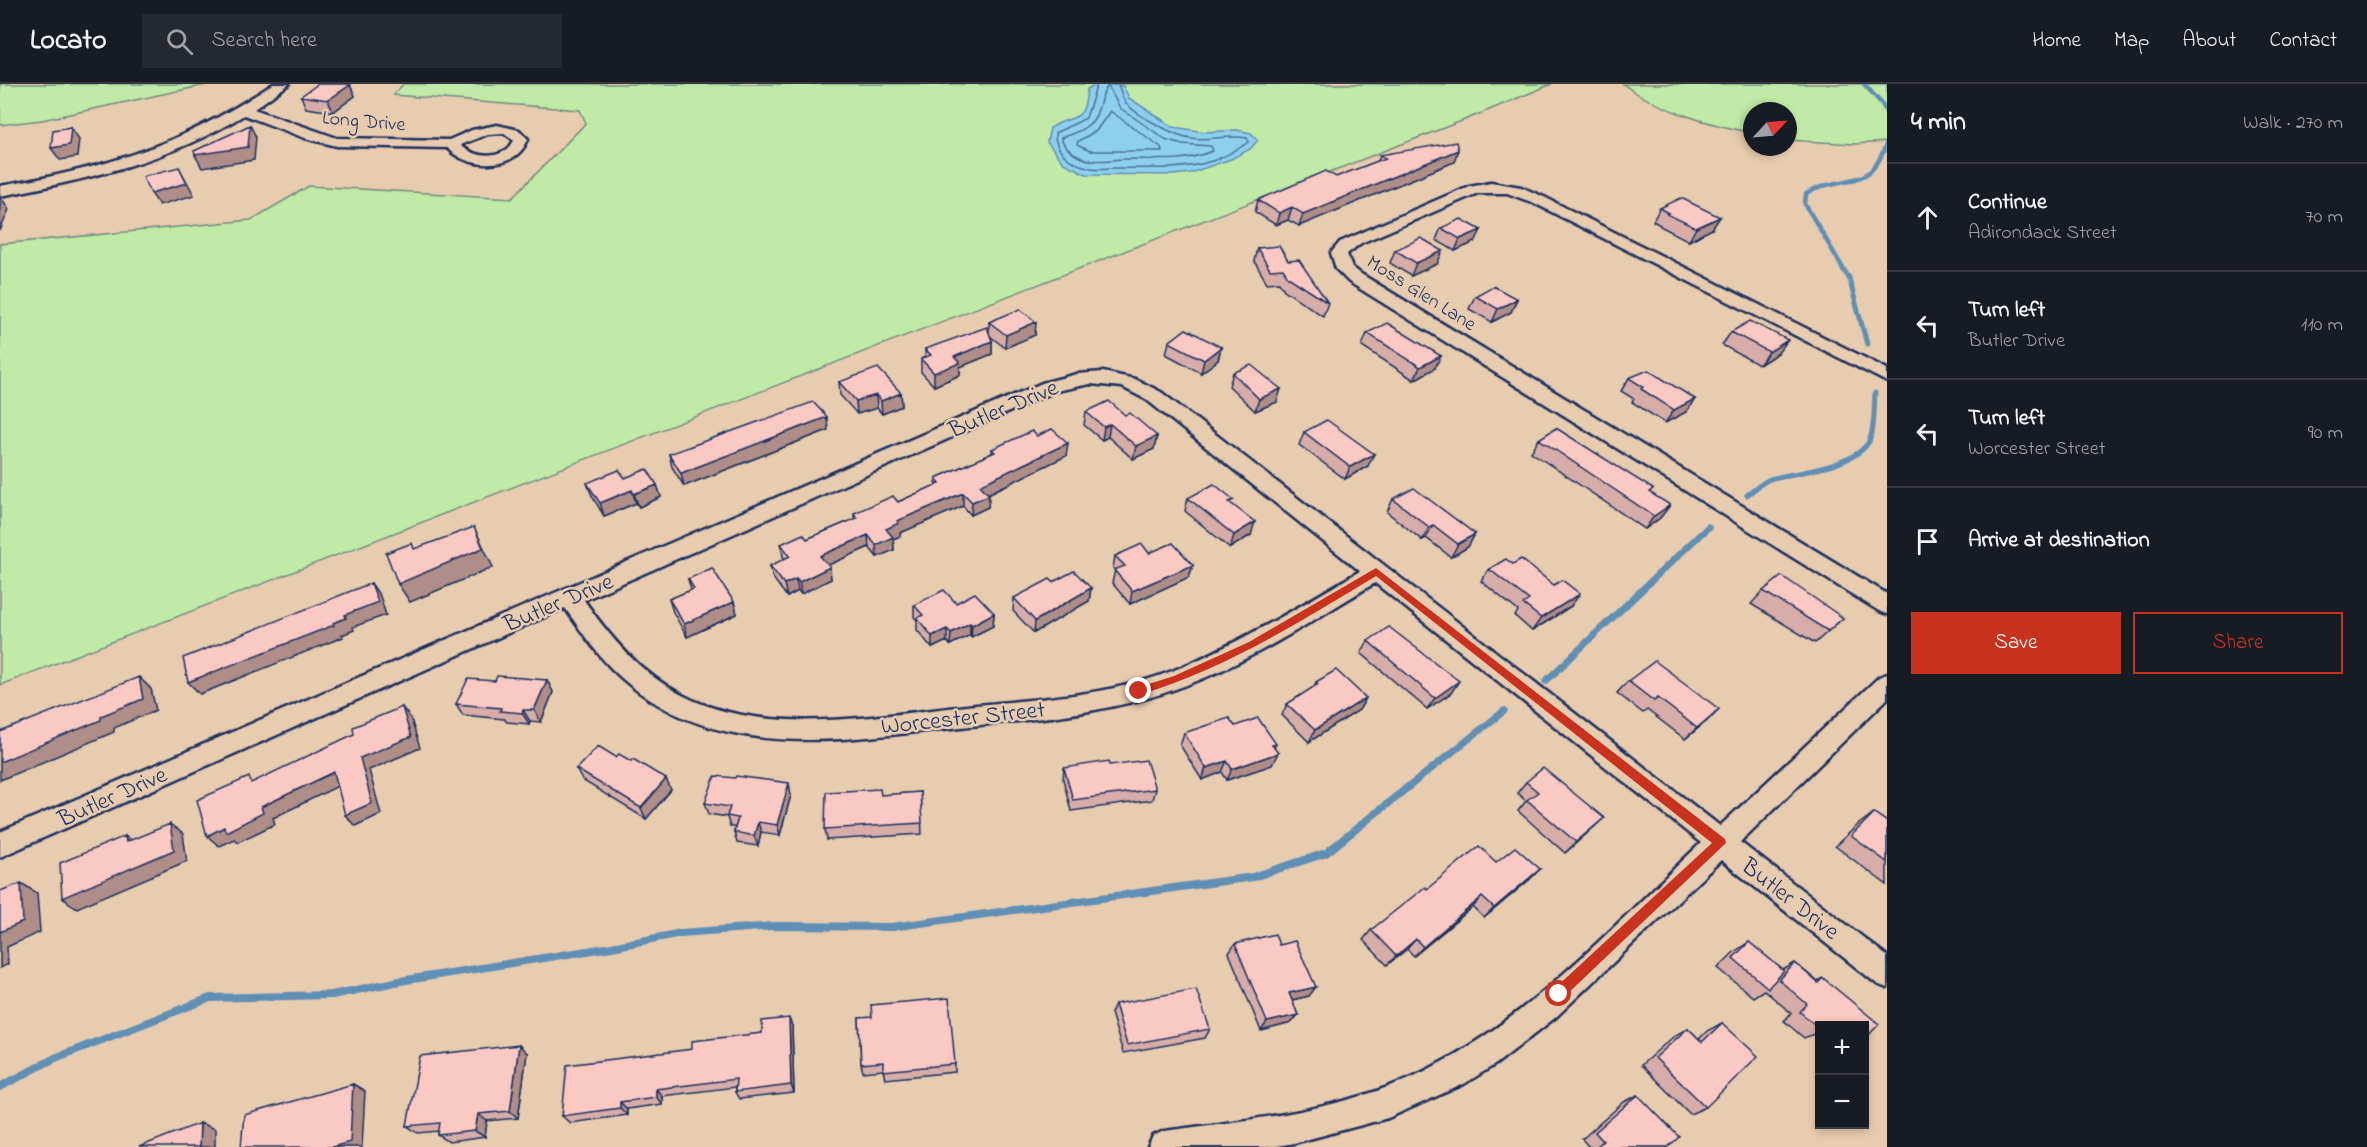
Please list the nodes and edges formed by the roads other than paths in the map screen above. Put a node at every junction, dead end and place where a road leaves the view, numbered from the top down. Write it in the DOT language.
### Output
graph roads {
  1 [pos="282,84"];
  2 [pos="243,110"];
  3 [pos="451,144"];
  4 [pos="0,191"];
  5 [pos="1887,376"];
  6 [pos="1376,572"];
  7 [pos="570,597"];
  8 [pos="1887,605"];
  9 [pos="1887,684"];
  10 [pos="1720,843"];
  11 [pos="0,845"];
  12 [pos="1887,974"];
  13 [pos="1164,1147"];
  1 -- 2 [label="street"];
  2 -- 3 [label="street, Long Drive"];
  2 -- 4 [label="street"];
  5 -- 8 [label="street, Moss Glen Lane"];
  6 -- 7 [label="street, Worcester Street"];
  6 -- 7 [label="street, Butler Drive"];
  6 -- 10 [label="street, Butler Drive"];
  7 -- 11 [label="street, Butler Drive"];
  9 -- 10 [label="street"];
  10 -- 12 [label="street, Butler Drive"];
  10 -- 13 [label="street"];
}
